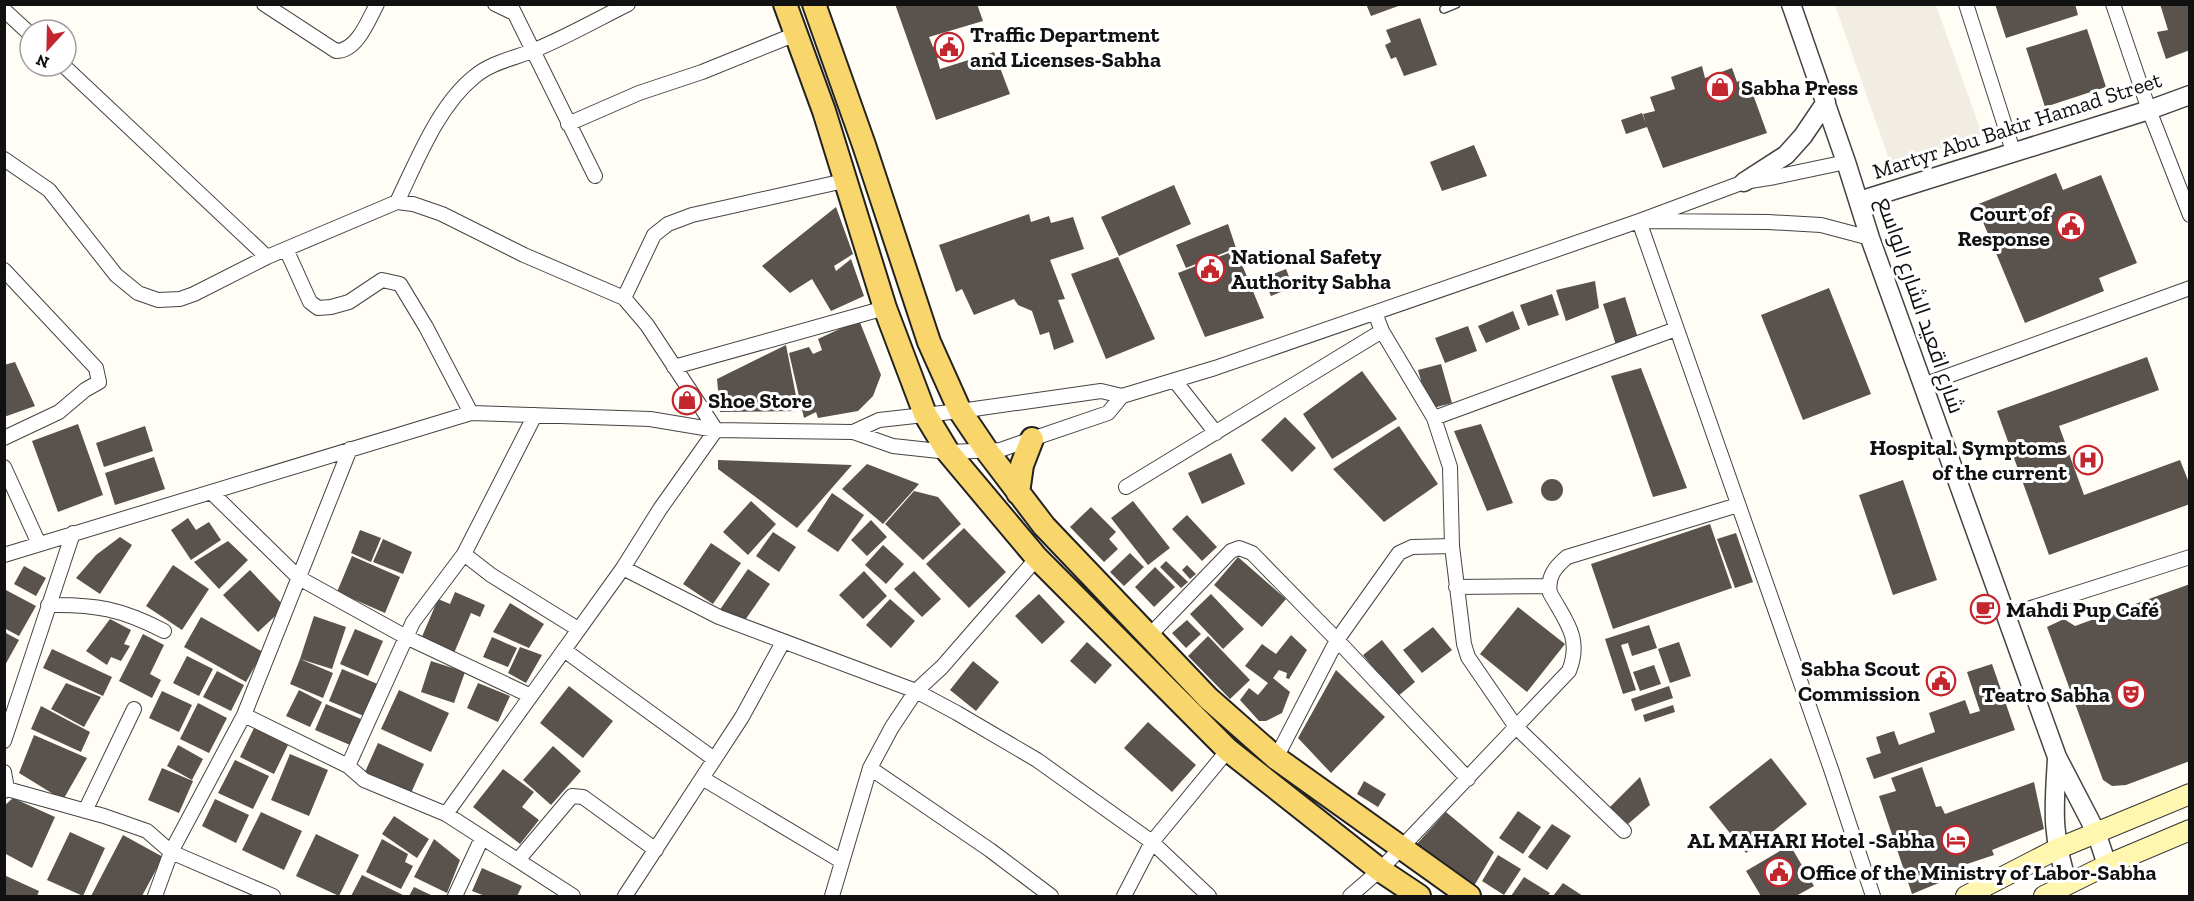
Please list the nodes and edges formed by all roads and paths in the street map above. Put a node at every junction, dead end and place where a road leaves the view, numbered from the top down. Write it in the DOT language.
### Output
graph roads {
  1 [pos="264,4"];
  2 [pos="377,4"];
  3 [pos="495,4"];
  4 [pos="628,4"];
  5 [pos="785,4"];
  6 [pos="813,4"];
  7 [pos="1456,4"];
  8 [pos="1791,4"];
  9 [pos="1966,4"];
  10 [pos="2113,4"];
  11 [pos="512,9"];
  12 [pos="1444,9"];
  13 [pos="796,34"];
  14 [pos="533,51"];
  15 [pos="77,78"];
  16 [pos="2190,95"];
  17 [pos="1826,102"];
  18 [pos="2149,110"];
  19 [pos="568,124"];
  20 [pos="2013,151"];
  21 [pos="4,159"];
  22 [pos="1846,162"];
  23 [pos="595,176"];
  24 [pos="844,181"];
  25 [pos="1744,182"];
  26 [pos="1859,201"];
  27 [pos="398,202"];
  28 [pos="2190,215"];
  29 [pos="1639,221"];
  30 [pos="1870,238"];
  31 [pos="286,249"];
  32 [pos="267,257"];
  33 [pos="4,270"];
  34 [pos="2190,288"];
  35 [pos="624,298"];
  36 [pos="885,308"];
  37 [pos="1375,313"];
  38 [pos="1676,329"];
  39 [pos="1382,331"];
  40 [pos="674,367"];
  41 [pos="1174,381"];
  42 [pos="1923,385"];
  43 [pos="1122,396"];
  44 [pos="960,411"];
  45 [pos="471,413"];
  46 [pos="925,414"];
  47 [pos="535,415"];
  48 [pos="1434,418"];
  49 [pos="716,430"];
  50 [pos="853,432"];
  51 [pos="1216,433"];
  52 [pos="4,438"];
  53 [pos="1032,439"];
  54 [pos="350,449"];
  55 [pos="987,451"];
  56 [pos="948,452"];
  57 [pos="4,467"];
  58 [pos="1126,488"];
  59 [pos="211,492"];
  60 [pos="1018,493"];
  61 [pos="1738,505"];
  62 [pos="73,533"];
  63 [pos="39,544"];
  64 [pos="1452,546"];
  65 [pos="464,554"];
  66 [pos="4,555"];
  67 [pos="2190,557"];
  68 [pos="1037,558"];
  69 [pos="623,568"];
  70 [pos="299,578"];
  71 [pos="1456,586"];
  72 [pos="1549,586"];
  73 [pos="48,605"];
  74 [pos="2006,616"];
  75 [pos="578,629"];
  76 [pos="164,631"];
  77 [pos="1150,635"];
  78 [pos="406,637"];
  79 [pos="1337,640"];
  80 [pos="783,642"];
  81 [pos="564,650"];
  82 [pos="916,691"];
  83 [pos="531,696"];
  84 [pos="135,709"];
  85 [pos="244,715"];
  86 [pos="1515,727"];
  87 [pos="4,741"];
  88 [pos="1228,750"];
  89 [pos="2057,757"];
  90 [pos="1276,758"];
  91 [pos="714,759"];
  92 [pos="348,766"];
  93 [pos="870,768"];
  94 [pos="4,772"];
  95 [pos="702,778"];
  96 [pos="1468,779"];
  97 [pos="6,790"];
  98 [pos="2190,794"];
  99 [pos="86,811"];
  100 [pos="446,814"];
  101 [pos="2190,830"];
  102 [pos="1624,831"];
  103 [pos="2096,832"];
  104 [pos="482,837"];
  105 [pos="1152,842"];
  106 [pos="1402,848"];
  107 [pos="2057,849"];
  108 [pos="656,850"];
  109 [pos="171,852"];
  110 [pos="518,860"];
  111 [pos="841,861"];
  112 [pos="2108,866"];
  113 [pos="1380,870"];
  114 [pos="2068,884"];
  115 [pos="836,895"];
  116 [pos="155,897"];
  117 [pos="273,897"];
  118 [pos="455,897"];
  119 [pos="573,897"];
  120 [pos="625,897"];
  121 [pos="1051,897"];
  122 [pos="1124,897"];
  123 [pos="1209,897"];
  124 [pos="1350,897"];
  125 [pos="1419,897"];
  126 [pos="1469,897"];
  127 [pos="1873,897"];
  128 [pos="1966,897"];
  129 [pos="2044,897"];
  1 -- 2 [label="street"];
  3 -- 11 [label="street"];
  4 -- 14 [label="street"];
  5 -- 13 [label="main road"];
  6 -- 44 [label="main road"];
  7 -- 12 [label="lane"];
  8 -- 17 [label="street, شارع اقعيد الشارع الواسع"];
  9 -- 20 [label="street"];
  10 -- 18 [label="street"];
  11 -- 14 [label="street"];
  13 -- 19 [label="street"];
  13 -- 24 [label="main road"];
  14 -- 19 [label="street"];
  14 -- 27 [label="street"];
  15 -- 32 [label="street"];
  16 -- 18 [label="street, Martyr Abu Bakir Hamad Street"];
  17 -- 22 [label="street, شارع اقعيد الشارع الواسع"];
  17 -- 25 [label="street"];
  18 -- 20 [label="street, Martyr Abu Bakir Hamad Street"];
  18 -- 28 [label="street"];
  19 -- 23 [label="street"];
  20 -- 26 [label="street, Martyr Abu Bakir Hamad Street"];
  21 -- 32 [label="street"];
  22 -- 25 [label="street"];
  22 -- 26 [label="street, شارع اقعيد الشارع الواسع"];
  24 -- 35 [label="street"];
  24 -- 36 [label="main road"];
  25 -- 29 [label="street"];
  26 -- 30 [label="street, شارع اقعيد الشارع الواسع"];
  27 -- 31 [label="street"];
  27 -- 35 [label="street"];
  29 -- 30 [label="street"];
  29 -- 37 [label="street"];
  29 -- 38 [label="street"];
  30 -- 42 [label="street, شارع اقعيد الشارع الواسع"];
  31 -- 32 [label="street"];
  31 -- 45 [label="street"];
  33 -- 52 [label="street"];
  34 -- 42 [label="street"];
  35 -- 40 [label="street"];
  36 -- 40 [label="street"];
  36 -- 46 [label="main road"];
  37 -- 39 [label="street"];
  37 -- 41 [label="street"];
  38 -- 48 [label="street"];
  38 -- 61 [label="street"];
  39 -- 48 [label="street"];
  39 -- 51 [label="street"];
  40 -- 49 [label="street"];
  41 -- 43 [label="street"];
  41 -- 51 [label="street"];
  42 -- 74 [label="street, شارع اقعيد الشارع الواسع"];
  43 -- 44 [label="street"];
  43 -- 53 [label="street"];
  44 -- 46 [label="street"];
  44 -- 55 [label="main road"];
  45 -- 47 [label="street"];
  45 -- 54 [label="street"];
  46 -- 50 [label="street"];
  46 -- 56 [label="main road"];
  47 -- 49 [label="street"];
  47 -- 65 [label="street"];
  48 -- 64 [label="street"];
  49 -- 50 [label="street"];
  49 -- 69 [label="street"];
  50 -- 56 [label="street"];
  51 -- 58 [label="street"];
  53 -- 55 [label="street"];
  53 -- 60 [label="main road"];
  54 -- 59 [label="street"];
  54 -- 70 [label="street"];
  55 -- 56 [label="street"];
  55 -- 60 [label="main road"];
  56 -- 68 [label="main road"];
  57 -- 63 [label="street"];
  59 -- 62 [label="street"];
  59 -- 70 [label="street"];
  60 -- 77 [label="main road"];
  61 -- 72 [label="street"];
  61 -- 127 [label="street"];
  62 -- 63 [label="street"];
  62 -- 73 [label="street"];
  63 -- 66 [label="street"];
  64 -- 71 [label="street"];
  64 -- 79 [label="street"];
  65 -- 75 [label="street"];
  65 -- 78 [label="street"];
  67 -- 74 [label="street"];
  68 -- 82 [label="street"];
  68 -- 88 [label="main road"];
  69 -- 75 [label="street"];
  69 -- 80 [label="street"];
  70 -- 78 [label="street"];
  70 -- 85 [label="street"];
  71 -- 72 [label="street"];
  71 -- 86 [label="street"];
  72 -- 86 [label="street"];
  73 -- 76 [label="street"];
  73 -- 87 [label="street"];
  74 -- 89 [label="street, شارع اقعيد الشارع الواسع"];
  75 -- 81 [label="street"];
  77 -- 79 [label="street"];
  77 -- 90 [label="main road"];
  78 -- 83 [label="street"];
  78 -- 92 [label="street"];
  79 -- 90 [label="street"];
  79 -- 96 [label="street"];
  80 -- 82 [label="street"];
  80 -- 91 [label="street"];
  81 -- 83 [label="street"];
  81 -- 91 [label="street"];
  82 -- 93 [label="street"];
  82 -- 105 [label="street"];
  83 -- 100 [label="street"];
  84 -- 99 [label="street"];
  85 -- 92 [label="street"];
  85 -- 109 [label="street"];
  86 -- 96 [label="street"];
  86 -- 102 [label="street"];
  88 -- 105 [label="street"];
  88 -- 113 [label="main road"];
  89 -- 103 [label="street, شارع اقعيد الشارع الواسع"];
  89 -- 107 [label="street"];
  90 -- 106 [label="main road"];
  91 -- 95 [label="street"];
  92 -- 100 [label="street"];
  93 -- 111 [label="street"];
  93 -- 121 [label="street"];
  94 -- 97 [label="street"];
  95 -- 108 [label="street"];
  95 -- 111 [label="street"];
  96 -- 106 [label="street"];
  97 -- 99 [label="street"];
  98 -- 103 [label="main road"];
  99 -- 109 [label="street"];
  100 -- 104 [label="street"];
  101 -- 112 [label="main road"];
  103 -- 107 [label="main road"];
  103 -- 112 [label="street, شارع اقعيد الشارع الواسع"];
  104 -- 110 [label="street"];
  104 -- 118 [label="street"];
  105 -- 122 [label="street"];
  105 -- 123 [label="street"];
  106 -- 113 [label="street"];
  106 -- 126 [label="main road"];
  107 -- 114 [label="street"];
  107 -- 128 [label="main road"];
  108 -- 110 [label="street"];
  108 -- 120 [label="street"];
  109 -- 116 [label="street"];
  109 -- 117 [label="street"];
  110 -- 119 [label="street"];
  111 -- 115 [label="street"];
  112 -- 114 [label="main road"];
  113 -- 124 [label="street"];
  113 -- 125 [label="main road"];
  114 -- 129 [label="main road"];
}
